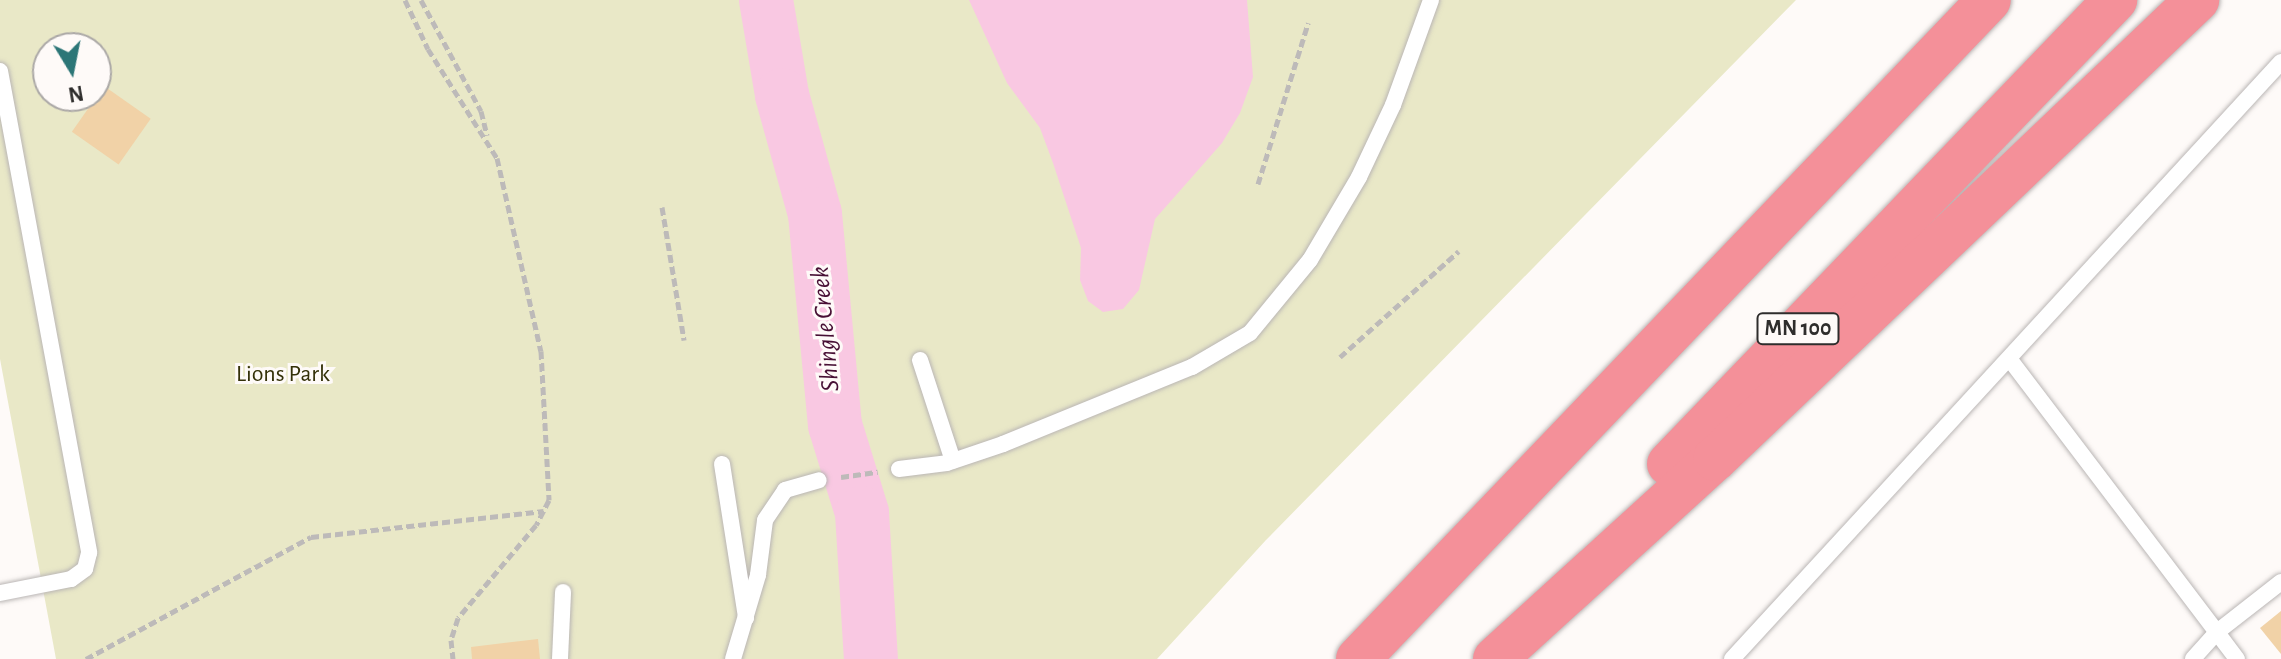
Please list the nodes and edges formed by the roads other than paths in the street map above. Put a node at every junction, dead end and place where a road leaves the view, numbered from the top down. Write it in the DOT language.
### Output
graph roads {
  1 [pos="1431,0"];
  2 [pos="1989,0"];
  3 [pos="2115,0"];
  4 [pos="2197,0"];
  5 [pos="2281,62"];
  6 [pos="0,71"];
  7 [pos="920,360"];
  8 [pos="2011,361"];
  9 [pos="953,461"];
  10 [pos="722,464"];
  11 [pos="899,469"];
  12 [pos="819,480"];
  13 [pos="2281,582"];
  14 [pos="563,592"];
  15 [pos="0,593"];
  16 [pos="746,620"];
  17 [pos="2217,632"];
  18 [pos="560,659"];
  19 [pos="733,659"];
  20 [pos="1358,659"];
  21 [pos="1482,659"];
  22 [pos="1495,659"];
  23 [pos="1732,659"];
  24 [pos="2193,659"];
  25 [pos="2237,659"];
  1 -- 9 [label="lane"];
  2 -- 20 [label="highway"];
  3 -- 21 [label="highway, MN 100"];
  4 -- 22 [label="highway"];
  5 -- 8 [label="lane"];
  6 -- 15 [label="lane"];
  7 -- 9 [label="lane"];
  8 -- 17 [label="lane"];
  8 -- 23 [label="lane"];
  9 -- 11 [label="lane"];
  10 -- 16 [label="lane"];
  12 -- 16 [label="lane"];
  13 -- 17 [label="lane"];
  14 -- 18 [label="lane"];
  16 -- 19 [label="lane"];
  17 -- 24 [label="lane"];
  17 -- 25 [label="lane"];
}
